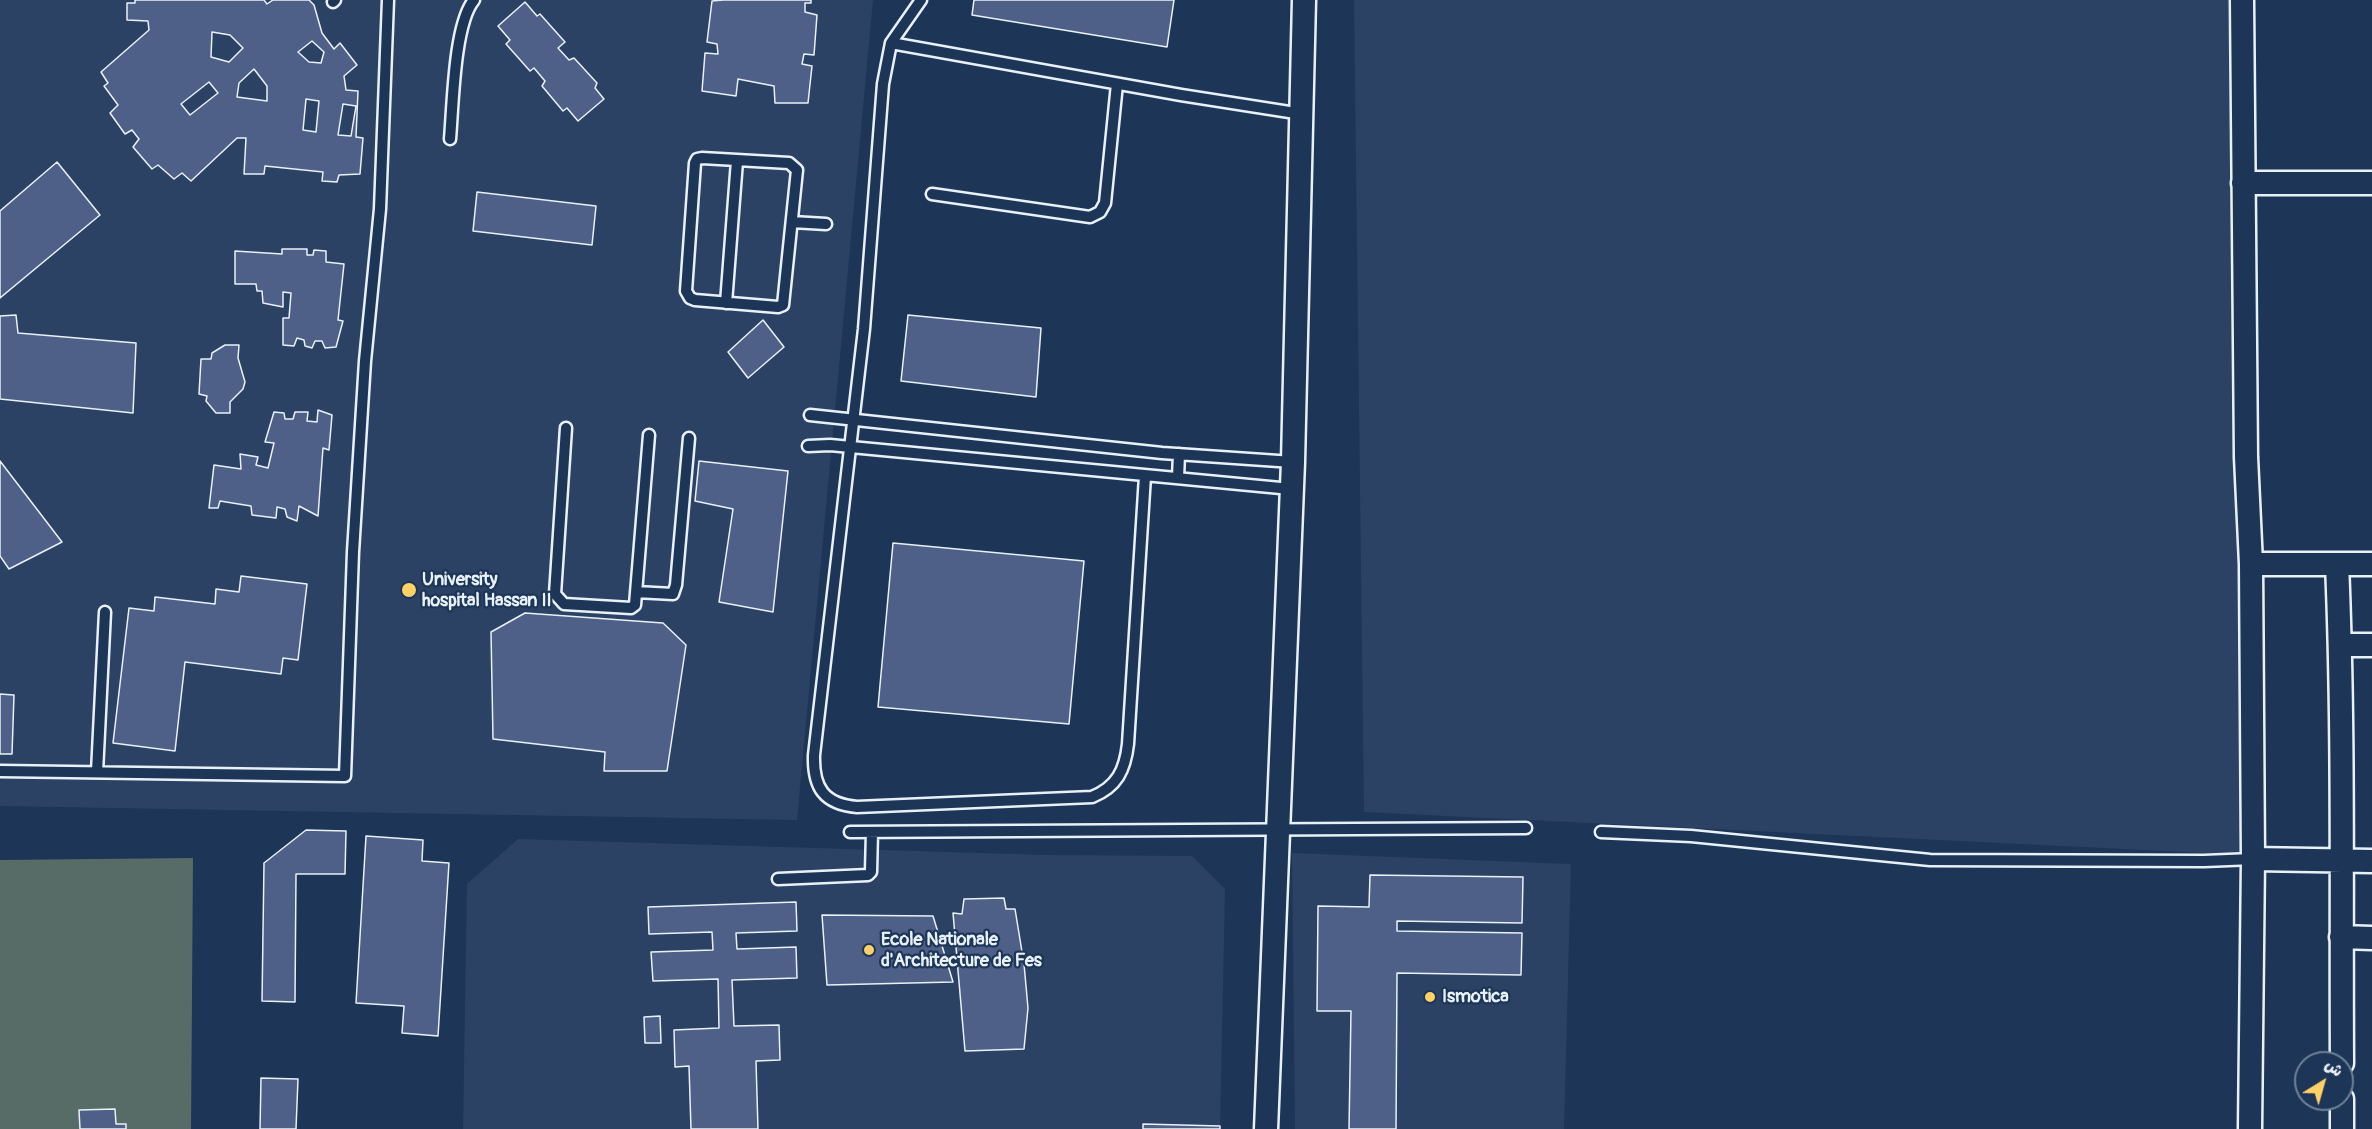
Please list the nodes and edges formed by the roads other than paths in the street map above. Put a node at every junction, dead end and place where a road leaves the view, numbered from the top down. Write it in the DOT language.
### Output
graph roads {
  1 [pos="388,0"];
  2 [pos="474,0"];
  3 [pos="921,0"];
  4 [pos="1304,0"];
  5 [pos="2241,0"];
  6 [pos="891,43"];
  7 [pos="1117,84"];
  8 [pos="1302,114"];
  9 [pos="450,139"];
  10 [pos="737,161"];
  11 [pos="2243,183"];
  12 [pos="2372,183"];
  13 [pos="932,194"];
  14 [pos="792,222"];
  15 [pos="826,224"];
  16 [pos="726,303"];
  17 [pos="810,415"];
  18 [pos="854,419"];
  19 [pos="566,428"];
  20 [pos="649,435"];
  21 [pos="689,438"];
  22 [pos="808,446"];
  23 [pos="850,447"];
  24 [pos="1179,454"];
  25 [pos="1293,462"];
  26 [pos="1145,476"];
  27 [pos="1178,478"];
  28 [pos="1291,489"];
  29 [pos="2251,564"];
  30 [pos="2337,564"];
  31 [pos="2372,564"];
  32 [pos="636,592"];
  33 [pos="105,612"];
  34 [pos="2341,645"];
  35 [pos="2372,645"];
  36 [pos="0,771"];
  37 [pos="96,772"];
  38 [pos="1526,828"];
  39 [pos="1278,829"];
  40 [pos="850,832"];
  41 [pos="872,832"];
  42 [pos="1601,832"];
  43 [pos="2253,858"];
  44 [pos="2343,860"];
  45 [pos="2372,861"];
  46 [pos="778,879"];
  47 [pos="2341,937"];
  48 [pos="2372,938"];
  49 [pos="2342,1051"];
  50 [pos="2342,1111"];
  51 [pos="1266,1129"];
  52 [pos="2250,1129"];
  53 [pos="2342,1129"];
  1 -- 37 [label="lane"];
  2 -- 9 [label="lane"];
  3 -- 6 [label="lane"];
  4 -- 8 [label="street"];
  5 -- 11 [label="street"];
  6 -- 7 [label="lane"];
  6 -- 18 [label="lane"];
  7 -- 8 [label="lane"];
  7 -- 13 [label="lane"];
  8 -- 25 [label="street"];
  10 -- 14 [label="lane"];
  10 -- 16 [label="lane"];
  10 -- 16 [label="lane"];
  11 -- 12 [label="street"];
  11 -- 29 [label="street"];
  14 -- 15 [label="lane"];
  14 -- 16 [label="lane"];
  17 -- 18 [label="lane"];
  18 -- 23 [label="lane"];
  18 -- 24 [label="lane"];
  19 -- 32 [label="lane"];
  20 -- 32 [label="lane"];
  21 -- 32 [label="lane"];
  22 -- 23 [label="lane"];
  23 -- 26 [label="lane"];
  23 -- 26 [label="lane"];
  24 -- 25 [label="lane"];
  24 -- 27 [label="lane"];
  25 -- 28 [label="street"];
  26 -- 27 [label="lane"];
  27 -- 28 [label="lane"];
  28 -- 39 [label="street"];
  29 -- 30 [label="street"];
  29 -- 43 [label="street"];
  30 -- 31 [label="street"];
  30 -- 34 [label="street"];
  33 -- 37 [label="lane"];
  34 -- 35 [label="street"];
  34 -- 44 [label="street"];
  36 -- 37 [label="lane"];
  38 -- 39 [label="lane"];
  39 -- 41 [label="lane"];
  39 -- 51 [label="street"];
  40 -- 41 [label="lane"];
  41 -- 46 [label="lane"];
  42 -- 43 [label="lane"];
  43 -- 44 [label="street"];
  43 -- 52 [label="street"];
  44 -- 45 [label="street"];
  44 -- 47 [label="street"];
  47 -- 48 [label="street"];
  47 -- 49 [label="street"];
  50 -- 53 [label="street"];
}
